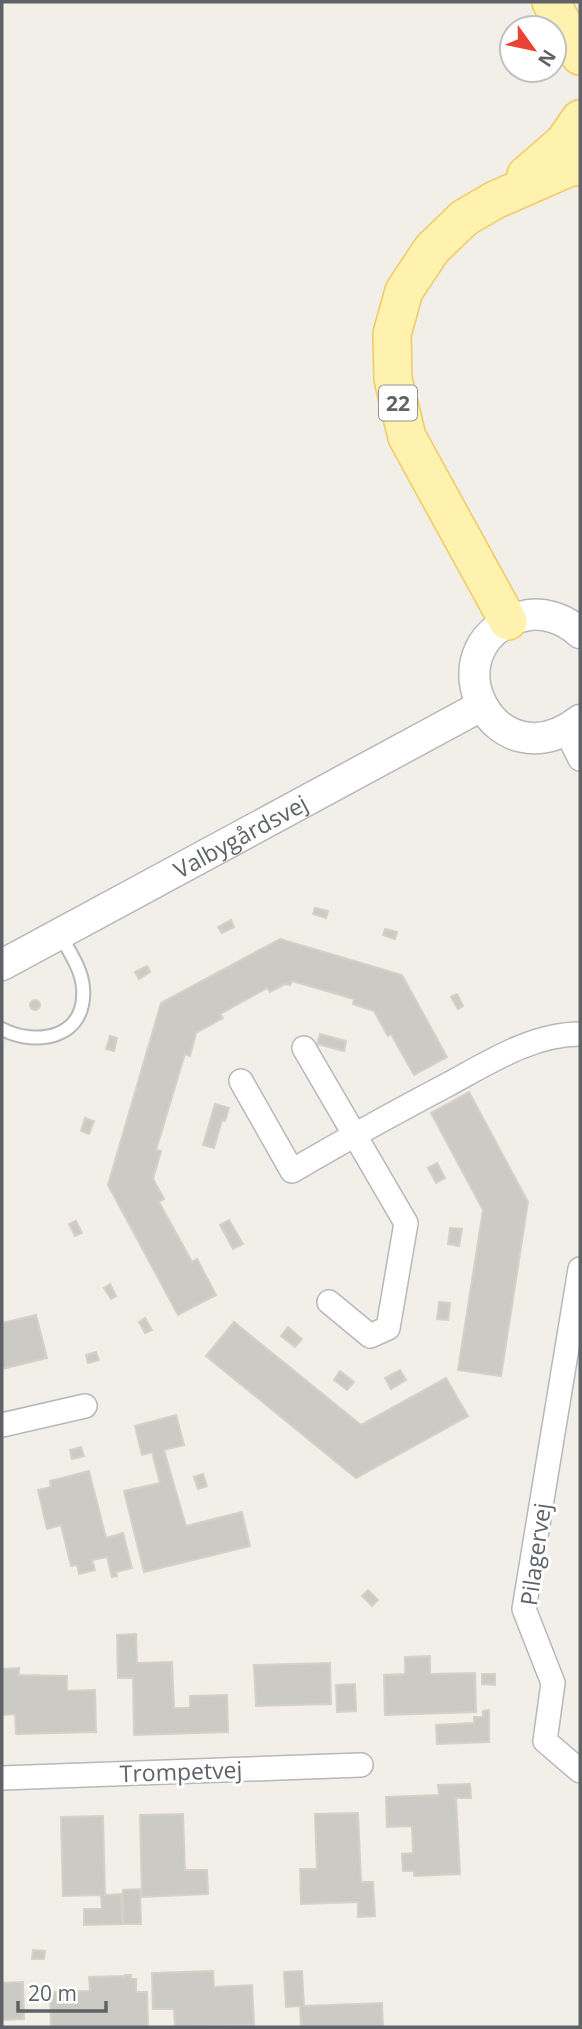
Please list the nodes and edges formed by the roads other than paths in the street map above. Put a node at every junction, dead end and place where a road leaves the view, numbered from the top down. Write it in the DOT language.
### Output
graph roads {
  1 [pos="551,2"];
  2 [pos="575,2"];
  3 [pos="580,11"];
  4 [pos="580,56"];
  5 [pos="580,119"];
  6 [pos="580,166"];
  7 [pos="495,200"];
  8 [pos="508,621"];
  9 [pos="580,633"];
  10 [pos="481,706"];
  11 [pos="573,726"];
  12 [pos="580,759"];
  13 [pos="59,933"];
  14 [pos="2,965"];
  15 [pos="2,1029"];
  16 [pos="580,1034"];
  17 [pos="304,1048"];
  18 [pos="241,1081"];
  19 [pos="354,1135"];
  20 [pos="580,1269"];
  21 [pos="329,1302"];
  22 [pos="576,1317"];
  23 [pos="85,1406"];
  24 [pos="2,1425"];
  25 [pos="361,1765"];
  26 [pos="580,1771"];
  27 [pos="2,1778"];
  1 -- 4 [label="main road"];
  2 -- 3 [label="main road"];
  5 -- 7 [label="main road, 22"];
  6 -- 7 [label="main road, 22"];
  7 -- 8 [label="main road, 22"];
  8 -- 9 [label="street"];
  8 -- 10 [label="street"];
  10 -- 11 [label="street"];
  10 -- 13 [label="street, Valbygårdsvej"];
  11 -- 12 [label="street"];
  13 -- 14 [label="street, Valbygårdsvej"];
  13 -- 15 [label="lane"];
  16 -- 19 [label="street"];
  17 -- 19 [label="street"];
  18 -- 19 [label="street"];
  19 -- 21 [label="street"];
  20 -- 22 [label="street, Pilagervej"];
  22 -- 26 [label="street, Pilagervej"];
  23 -- 24 [label="street"];
  25 -- 27 [label="street, Trompetvej"];
}
